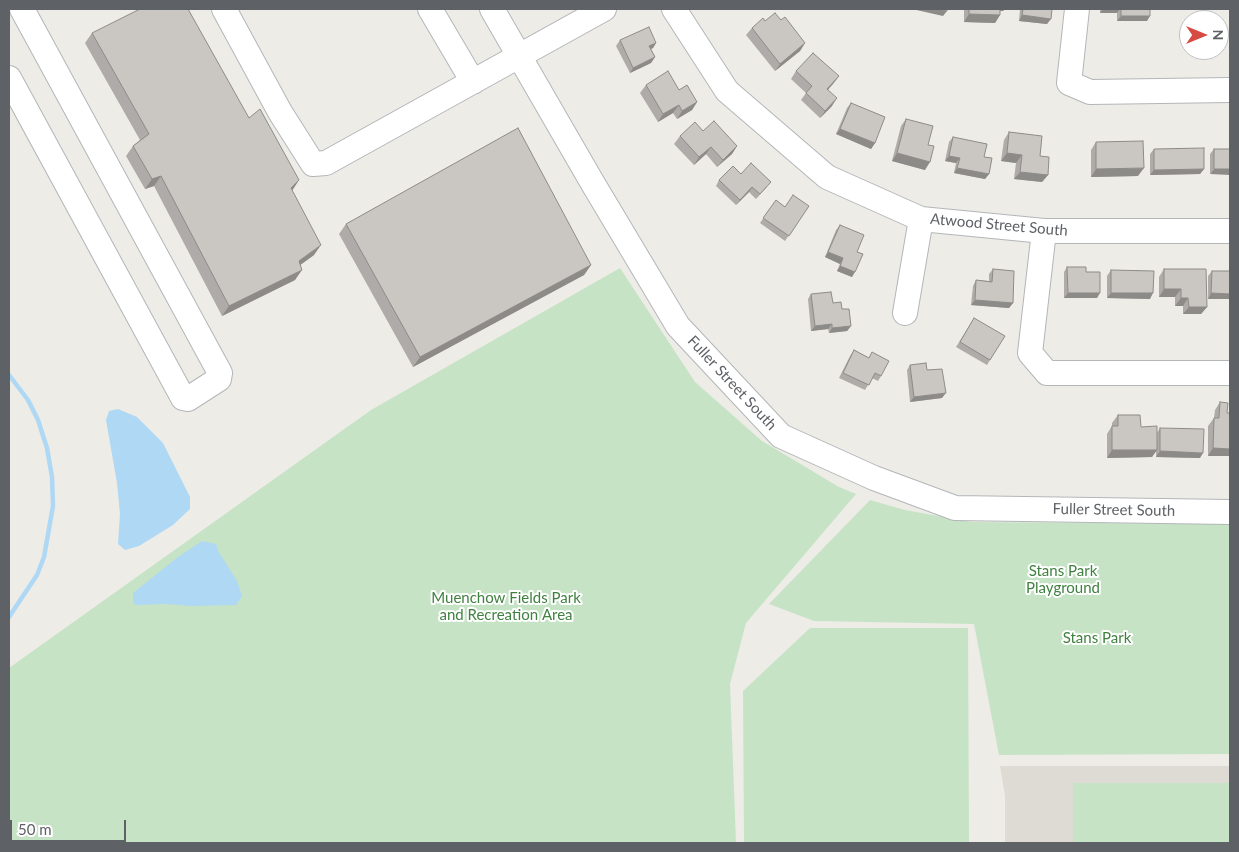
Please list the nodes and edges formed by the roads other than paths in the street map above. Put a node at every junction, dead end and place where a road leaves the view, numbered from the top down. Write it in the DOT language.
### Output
graph roads {
  1 [pos="22,9"];
  2 [pos="224,9"];
  3 [pos="430,9"];
  4 [pos="492,9"];
  5 [pos="604,9"];
  6 [pos="674,9"];
  7 [pos="1077,9"];
  8 [pos="520,54"];
  9 [pos="9,78"];
  10 [pos="473,82"];
  11 [pos="1230,90"];
  12 [pos="921,219"];
  13 [pos="1044,231"];
  14 [pos="1230,231"];
  15 [pos="905,314"];
  16 [pos="1230,373"];
  17 [pos="1230,512"];
  1 -- 9 [label="street"];
  2 -- 10 [label="street"];
  3 -- 10 [label="street"];
  4 -- 8 [label="street, Fuller Street South"];
  5 -- 8 [label="street"];
  6 -- 12 [label="street, Atwood Street South"];
  7 -- 11 [label="street"];
  8 -- 10 [label="street"];
  8 -- 17 [label="street, Fuller Street South"];
  12 -- 13 [label="street, Atwood Street South"];
  12 -- 15 [label="street"];
  13 -- 14 [label="street, Atwood Street South"];
  13 -- 16 [label="street"];
}
